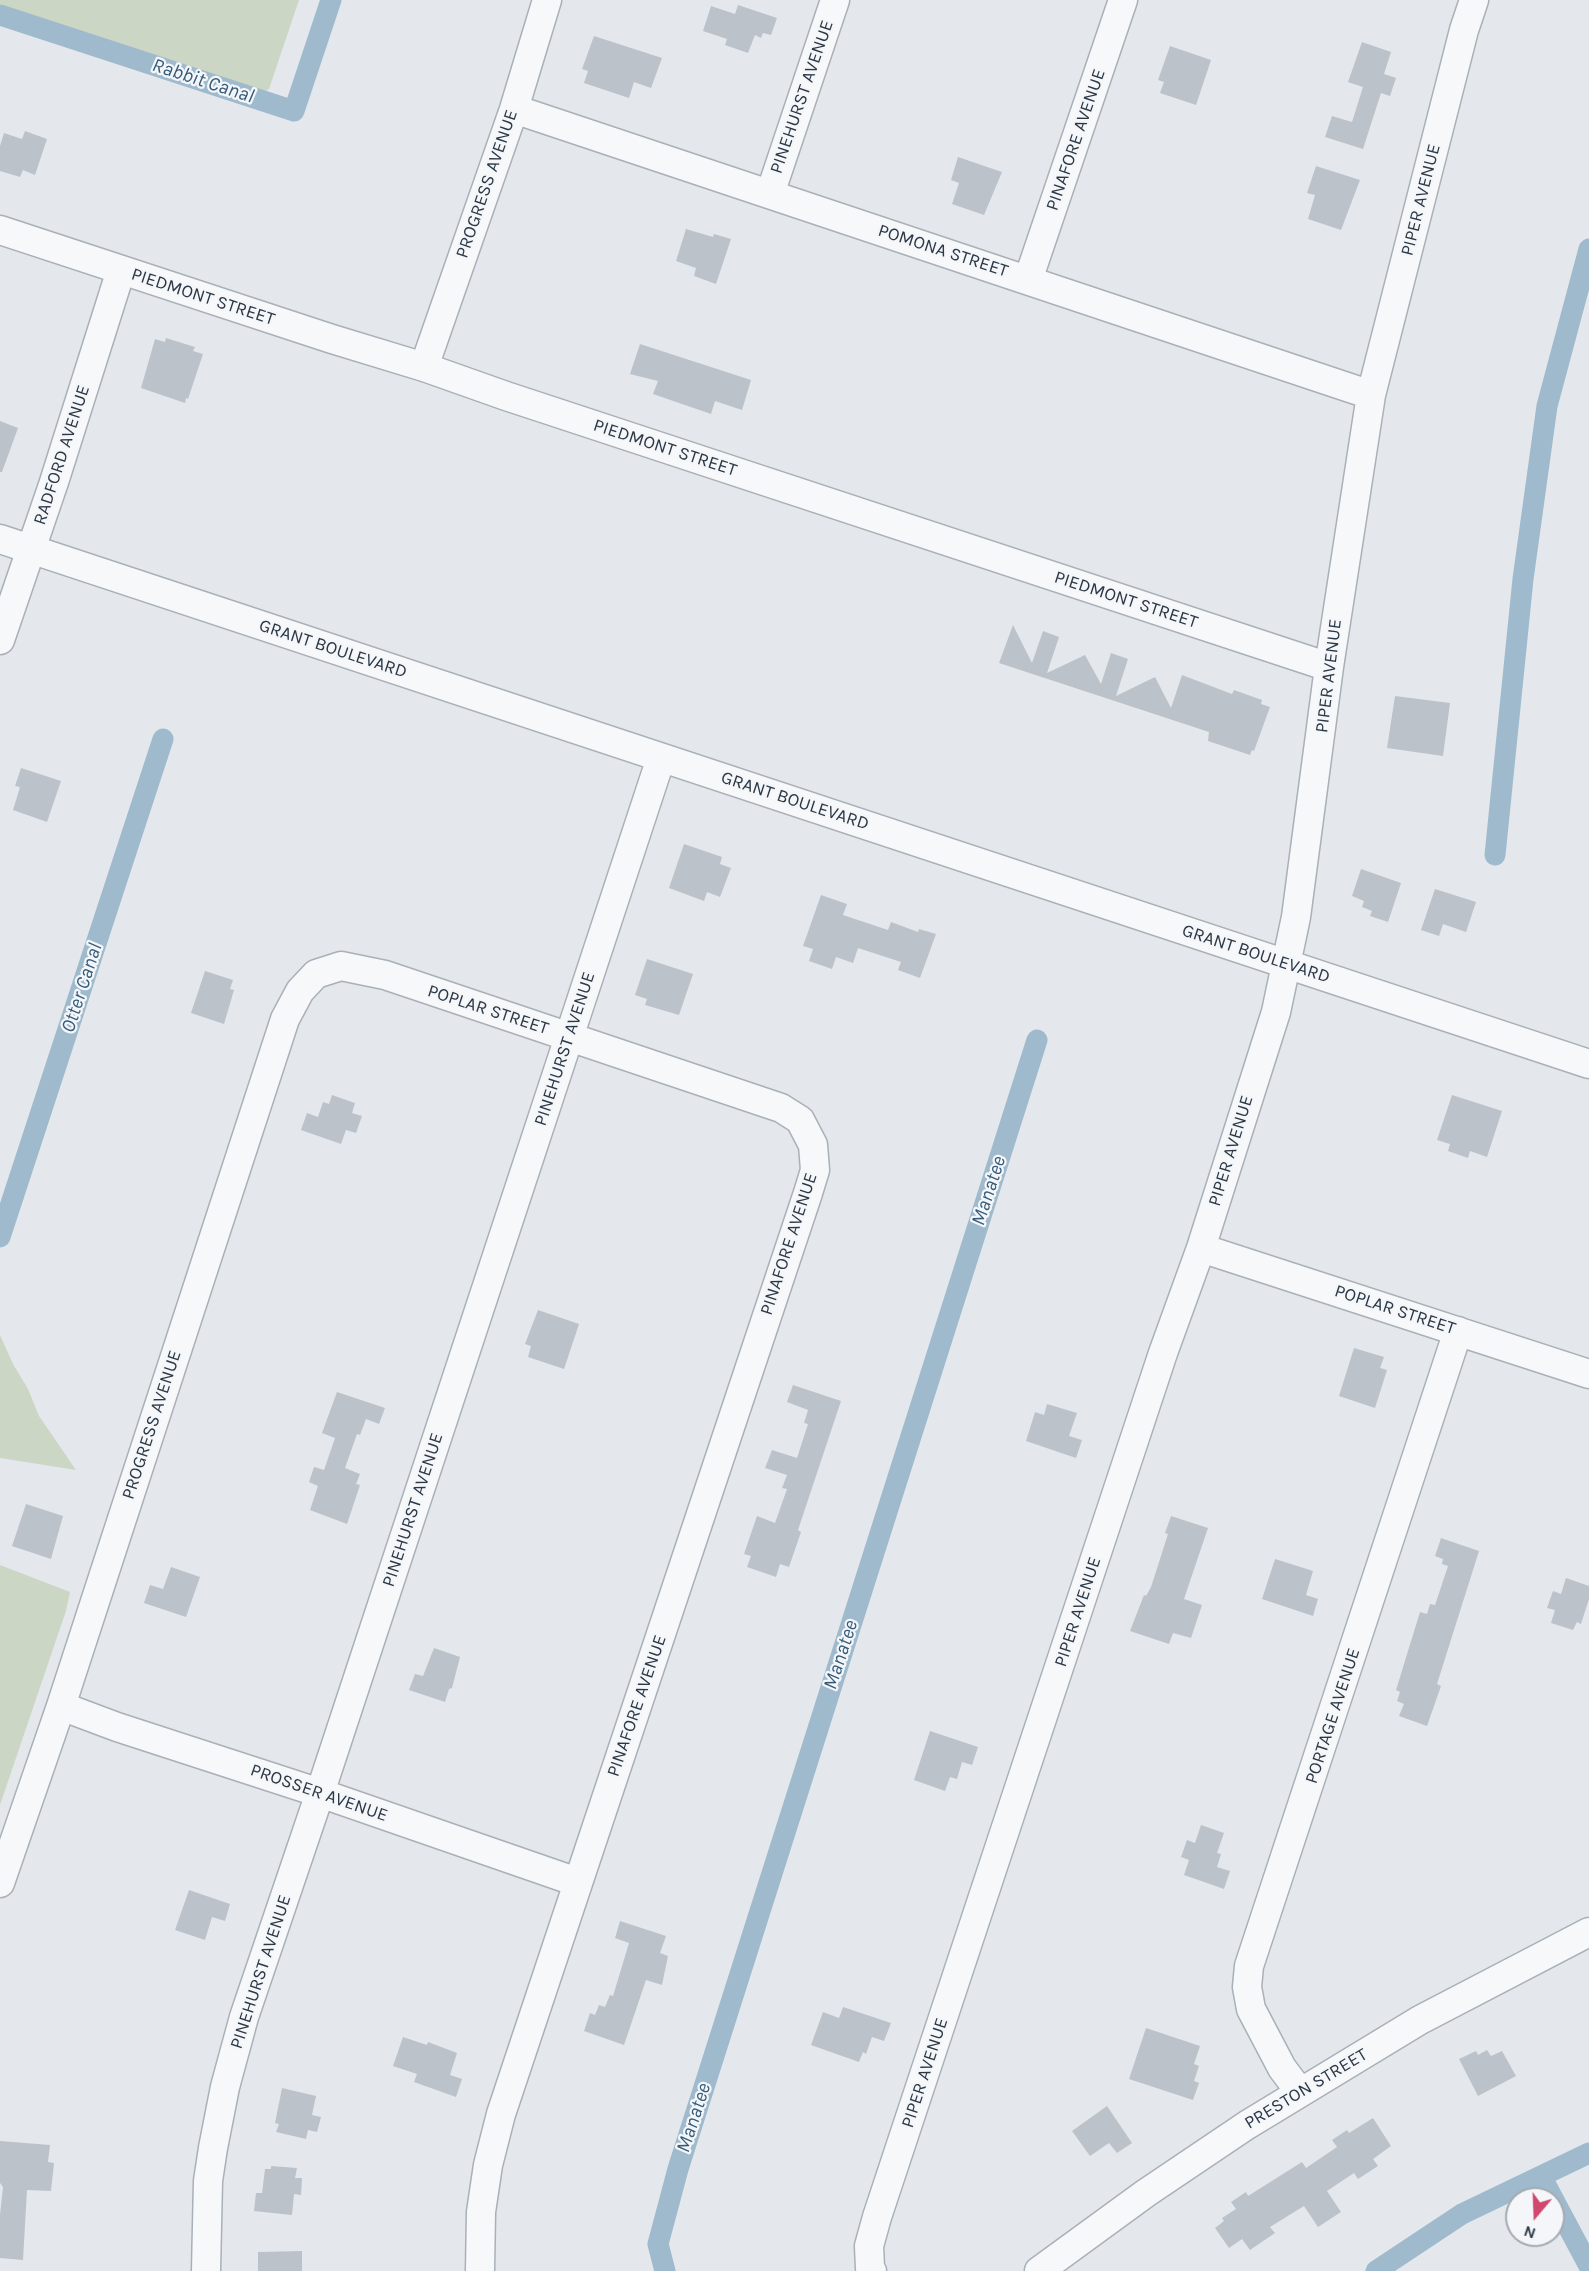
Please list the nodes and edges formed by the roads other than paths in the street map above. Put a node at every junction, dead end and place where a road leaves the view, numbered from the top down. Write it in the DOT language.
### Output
graph roads {
  1 [pos="547,0"];
  2 [pos="835,0"];
  3 [pos="1123,0"];
  4 [pos="1474,0"];
  5 [pos="514,109"];
  6 [pos="770,194"];
  7 [pos="0,230"];
  8 [pos="121,270"];
  9 [pos="1028,279"];
  10 [pos="424,367"];
  11 [pos="1371,395"];
  12 [pos="0,539"];
  13 [pos="31,549"];
  14 [pos="0,640"];
  15 [pos="1329,667"];
  16 [pos="660,758"];
  17 [pos="1286,965"];
  18 [pos="316,974"];
  19 [pos="569,1036"];
  20 [pos="1589,1064"];
  21 [pos="813,1145"];
  22 [pos="1201,1248"];
  23 [pos="1458,1331"];
  24 [pos="1589,1374"];
  25 [pos="61,1706"];
  26 [pos="320,1793"];
  27 [pos="577,1882"];
  28 [pos="0,1883"];
  29 [pos="1589,1932"];
  30 [pos="1300,2092"];
  31 [pos="206,2271"];
  32 [pos="480,2271"];
  33 [pos="872,2271"];
  34 [pos="1039,2271"];
  1 -- 5 [label="street, PROGRESS AVENUE"];
  2 -- 6 [label="street, PINEHURST AVENUE"];
  3 -- 9 [label="street, PINAFORE AVENUE"];
  4 -- 11 [label="street, PIPER AVENUE"];
  5 -- 6 [label="street, POMONA STREET"];
  5 -- 10 [label="street, PROGRESS AVENUE"];
  6 -- 9 [label="street, POMONA STREET"];
  7 -- 8 [label="street, PIEDMONT STREET"];
  8 -- 10 [label="street, PIEDMONT STREET"];
  8 -- 13 [label="street, RADFORD AVENUE"];
  9 -- 11 [label="street, POMONA STREET"];
  10 -- 15 [label="street, PIEDMONT STREET"];
  11 -- 15 [label="street, PIPER AVENUE"];
  12 -- 13 [label="street, GRANT BOULEVARD"];
  13 -- 14 [label="street, RADFORD AVENUE"];
  13 -- 16 [label="street, GRANT BOULEVARD"];
  15 -- 17 [label="street, PIPER AVENUE"];
  16 -- 17 [label="street, GRANT BOULEVARD"];
  16 -- 19 [label="street, PINEHURST AVENUE"];
  17 -- 20 [label="street, GRANT BOULEVARD"];
  17 -- 22 [label="street, PIPER AVENUE"];
  18 -- 19 [label="street, POPLAR STREET"];
  18 -- 25 [label="street, PROGRESS AVENUE"];
  19 -- 21 [label="street, POPLAR STREET"];
  19 -- 26 [label="street, PINEHURST AVENUE"];
  21 -- 27 [label="street, PINAFORE AVENUE"];
  22 -- 23 [label="street, POPLAR STREET"];
  22 -- 33 [label="street, PIPER AVENUE"];
  23 -- 24 [label="street, POPLAR STREET"];
  23 -- 30 [label="street, PORTAGE AVENUE"];
  25 -- 26 [label="street, PROSSER AVENUE"];
  25 -- 28 [label="street, PROGRESS AVENUE"];
  26 -- 27 [label="street, PROSSER AVENUE"];
  26 -- 31 [label="street, PINEHURST AVENUE"];
  27 -- 32 [label="street, PINAFORE AVENUE"];
  29 -- 30 [label="street, PRESTON STREET"];
  30 -- 34 [label="street, PRESTON STREET"];
}
